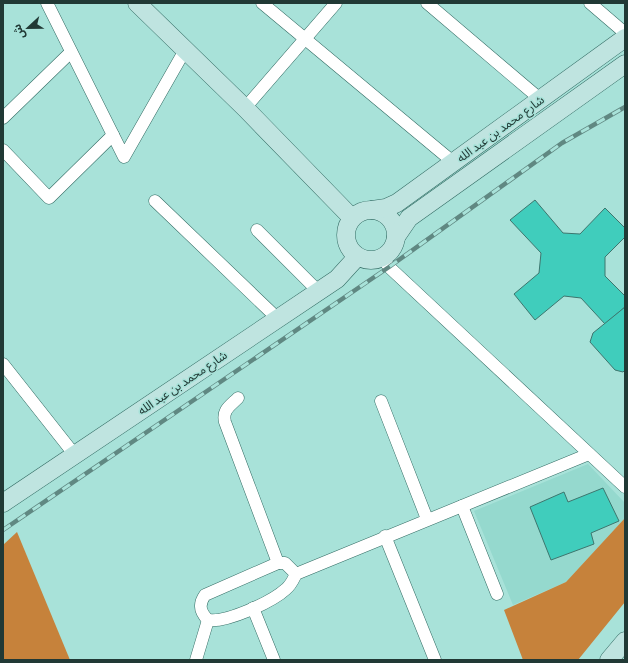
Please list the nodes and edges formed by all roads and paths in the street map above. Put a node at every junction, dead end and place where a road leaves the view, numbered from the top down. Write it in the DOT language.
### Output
graph roads {
  1 [pos="47,3"];
  2 [pos="137,3"];
  3 [pos="262,3"];
  4 [pos="336,3"];
  5 [pos="427,3"];
  6 [pos="590,3"];
  7 [pos="625,33"];
  8 [pos="625,38"];
  9 [pos="307,39"];
  10 [pos="186,50"];
  11 [pos="71,52"];
  12 [pos="625,64"];
  13 [pos="540,99"];
  14 [pos="245,108"];
  15 [pos="3,118"];
  16 [pos="113,135"];
  17 [pos="3,150"];
  18 [pos="453,162"];
  19 [pos="155,201"];
  20 [pos="372,210"];
  21 [pos="352,218"];
  22 [pos="257,230"];
  23 [pos="396,237"];
  24 [pos="357,257"];
  25 [pos="382,257"];
  26 [pos="318,291"];
  27 [pos="277,318"];
  28 [pos="3,364"];
  29 [pos="238,398"];
  30 [pos="381,401"];
  31 [pos="74,454"];
  32 [pos="589,454"];
  33 [pos="625,487"];
  34 [pos="3,503"];
  35 [pos="462,506"];
  36 [pos="427,520"];
  37 [pos="385,536"];
  38 [pos="278,563"];
  39 [pos="296,574"];
  40 [pos="497,594"];
  41 [pos="253,608"];
  42 [pos="208,620"];
  43 [pos="625,641"];
  44 [pos="196,660"];
  45 [pos="274,660"];
  46 [pos="435,660"];
  47 [pos="609,660"];
  1 -- 11 [label="street"];
  2 -- 10 [label="street"];
  3 -- 9 [label="street"];
  4 -- 9 [label="street"];
  5 -- 13 [label="street"];
  6 -- 7 [label="street"];
  8 -- 13 [label="street, شارع محمد بن عبد الله"];
  9 -- 14 [label="street"];
  9 -- 18 [label="street"];
  10 -- 14 [label="street"];
  10 -- 16 [label="street"];
  11 -- 15 [label="street"];
  11 -- 16 [label="street"];
  12 -- 23 [label="street, شارع محمد بن عبد الله"];
  13 -- 18 [label="street, شارع محمد بن عبد الله"];
  14 -- 21 [label="street"];
  16 -- 17 [label="street"];
  18 -- 20 [label="street, شارع محمد بن عبد الله"];
  19 -- 27 [label="street"];
  20 -- 21 [label="street"];
  20 -- 23 [label="street"];
  21 -- 24 [label="street"];
  22 -- 26 [label="street"];
  23 -- 25 [label="street"];
  24 -- 25 [label="street"];
  24 -- 26 [label="street, شارع محمد بن عبد الله"];
  25 -- 32 [label="street"];
  26 -- 27 [label="street, شارع محمد بن عبد الله"];
  27 -- 31 [label="street, شارع محمد بن عبد الله"];
  28 -- 31 [label="street"];
  29 -- 38 [label="street"];
  30 -- 36 [label="street"];
  31 -- 34 [label="street, شارع محمد بن عبد الله"];
  32 -- 33 [label="street"];
  32 -- 35 [label="street"];
  35 -- 36 [label="street"];
  35 -- 40 [label="street"];
  36 -- 37 [label="street"];
  37 -- 39 [label="street"];
  37 -- 46 [label="street"];
  38 -- 39 [label="street"];
  38 -- 42 [label="street"];
  39 -- 41 [label="street"];
  41 -- 42 [label="street"];
  41 -- 45 [label="street"];
  42 -- 44 [label="street"];
  43 -- 47 [label="street"];
}
